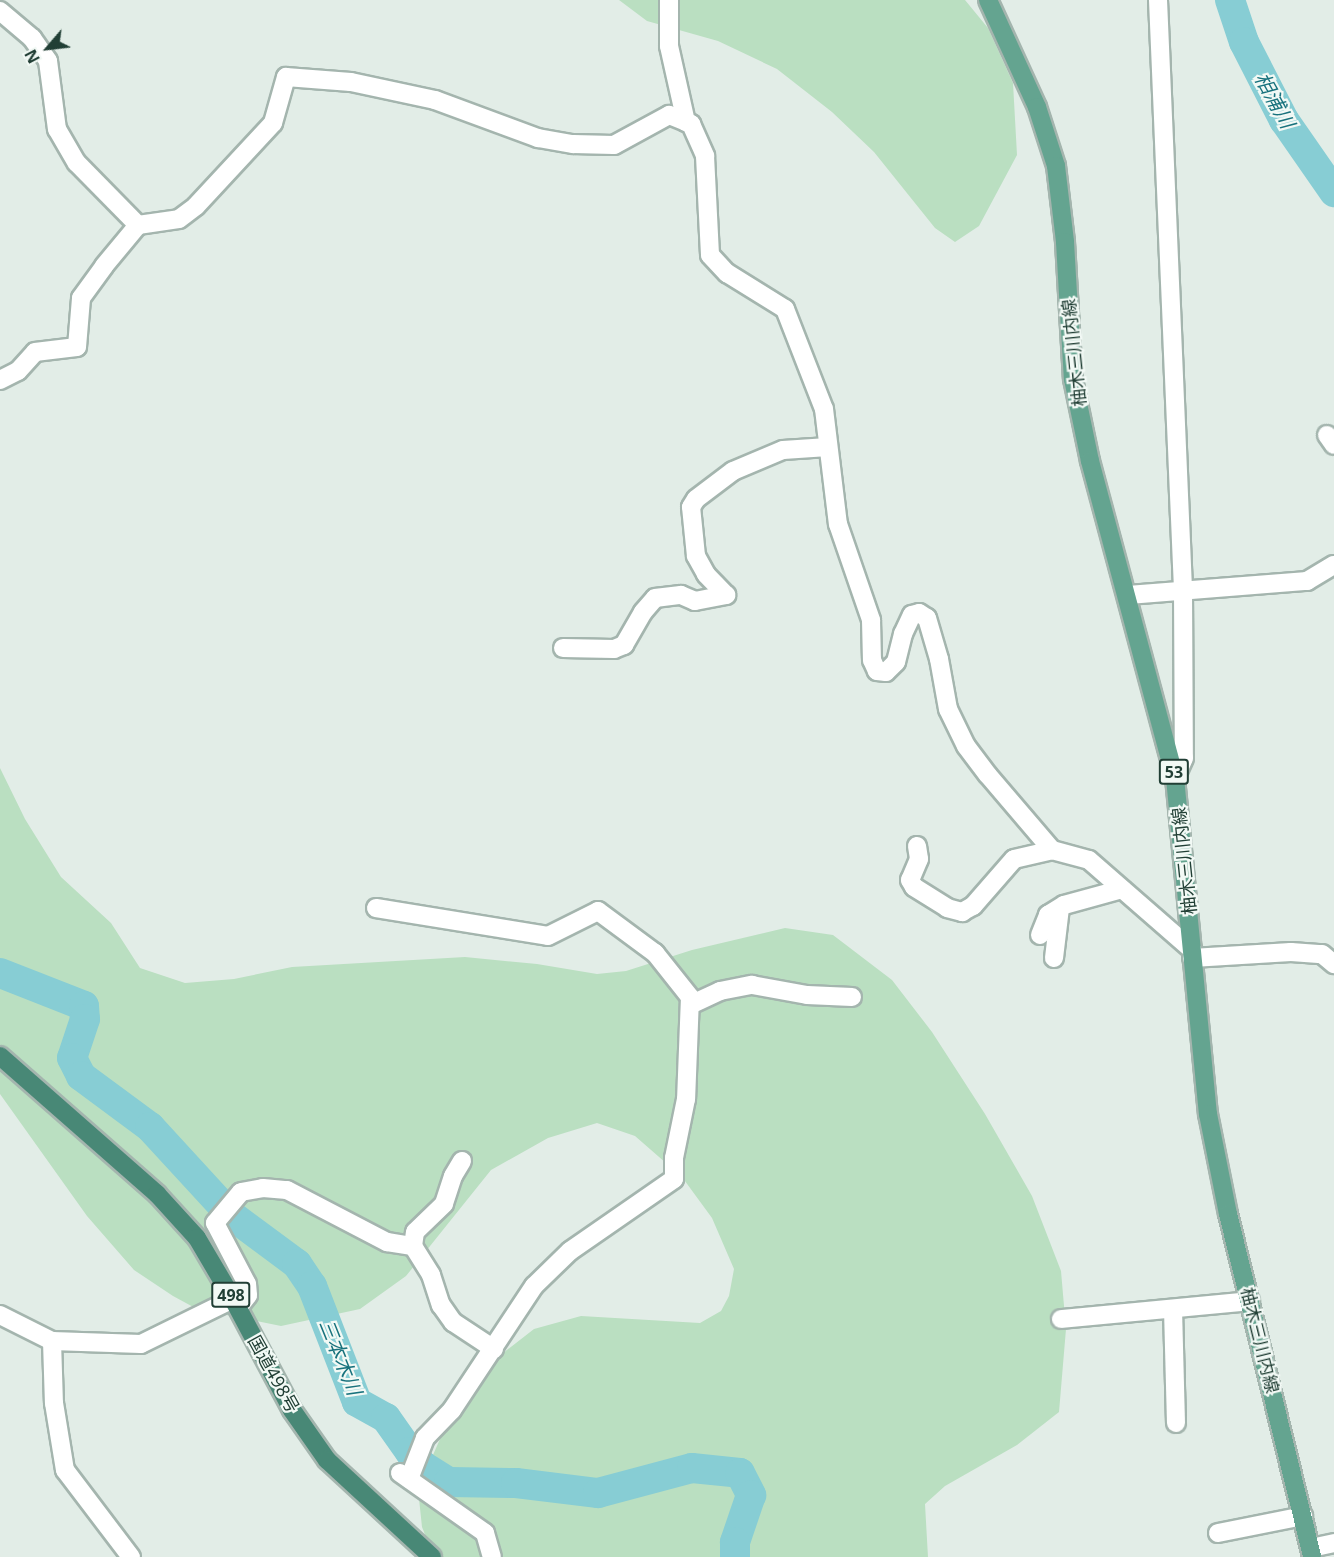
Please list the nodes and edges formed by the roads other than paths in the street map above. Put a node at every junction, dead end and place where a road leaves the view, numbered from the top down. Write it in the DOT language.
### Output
graph roads {
  1 [pos="669,0"];
  2 [pos="988,0"];
  3 [pos="1158,0"];
  4 [pos="0,12"];
  5 [pos="686,122"];
  6 [pos="138,225"];
  7 [pos="0,380"];
  8 [pos="828,447"];
  9 [pos="1334,566"];
  10 [pos="1183,590"];
  11 [pos="1128,594"];
  12 [pos="563,648"];
  13 [pos="1175,778"];
  14 [pos="916,846"];
  15 [pos="1052,850"];
  16 [pos="1122,889"];
  17 [pos="376,908"];
  18 [pos="1060,908"];
  19 [pos="1040,935"];
  20 [pos="1192,954"];
  21 [pos="1054,958"];
  22 [pos="1334,964"];
  23 [pos="852,997"];
  24 [pos="690,1005"];
  25 [pos="0,1056"];
  26 [pos="462,1161"];
  27 [pos="412,1246"];
  28 [pos="1250,1301"];
  29 [pos="236,1303"];
  30 [pos="1173,1309"];
  31 [pos="0,1315"];
  32 [pos="1061,1319"];
  33 [pos="52,1341"];
  34 [pos="494,1349"];
  35 [pos="1176,1423"];
  36 [pos="1304,1516"];
  37 [pos="1218,1533"];
  38 [pos="1334,1543"];
  39 [pos="1312,1553"];
  40 [pos="131,1557"];
  41 [pos="432,1557"];
  42 [pos="492,1557"];
  1 -- 5 [label="street"];
  2 -- 11 [label="main road, 柚木三川内線 / 53"];
  3 -- 10 [label="street"];
  4 -- 6 [label="street"];
  5 -- 6 [label="street"];
  5 -- 8 [label="street"];
  6 -- 7 [label="street"];
  8 -- 12 [label="street"];
  8 -- 15 [label="street"];
  9 -- 10 [label="street"];
  10 -- 11 [label="street"];
  10 -- 13 [label="street"];
  11 -- 13 [label="main road, 柚木三川内線 / 53"];
  13 -- 20 [label="main road, 柚木三川内線 / 53"];
  14 -- 15 [label="street"];
  15 -- 16 [label="street"];
  16 -- 18 [label="street"];
  16 -- 20 [label="street"];
  17 -- 24 [label="street"];
  18 -- 19 [label="street"];
  18 -- 21 [label="street"];
  20 -- 22 [label="street"];
  20 -- 28 [label="main road, 柚木三川内線 / 53"];
  23 -- 24 [label="street"];
  24 -- 34 [label="street"];
  25 -- 29 [label="highway, 国道498号 / 498"];
  26 -- 27 [label="street"];
  27 -- 29 [label="street"];
  27 -- 34 [label="street"];
  28 -- 30 [label="street"];
  28 -- 36 [label="main road, 柚木三川内線 / 53"];
  29 -- 33 [label="street"];
  29 -- 41 [label="highway, 国道498号 / 498"];
  30 -- 32 [label="street"];
  30 -- 35 [label="street"];
  31 -- 33 [label="street"];
  33 -- 40 [label="street"];
  34 -- 42 [label="street"];
  36 -- 37 [label="street"];
  36 -- 39 [label="main road, 柚木三川内線 / 53"];
  38 -- 39 [label="street"];
}
